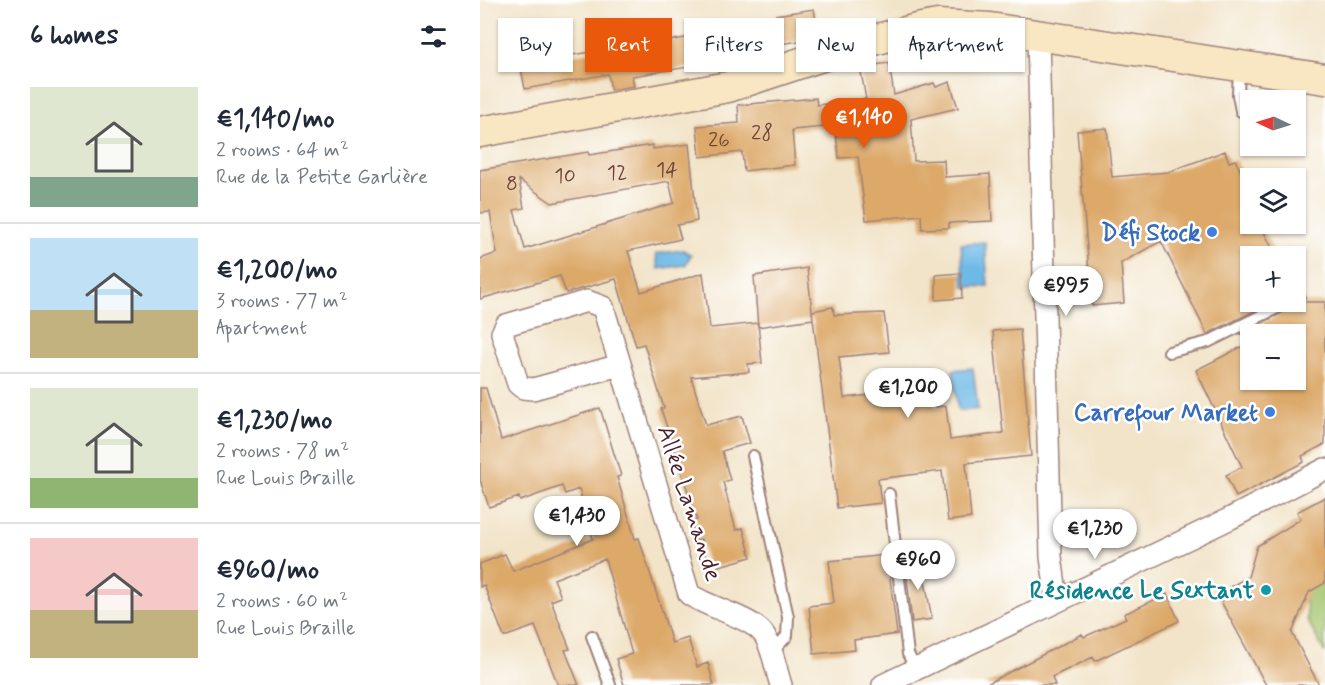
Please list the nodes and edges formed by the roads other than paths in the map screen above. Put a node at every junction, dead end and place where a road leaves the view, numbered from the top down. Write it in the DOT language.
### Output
graph roads {
  1 [pos="1038,36"];
  2 [pos="1239,68"];
  3 [pos="1325,80"];
  4 [pos="1240,103"];
  5 [pos="480,132"];
  6 [pos="1268,312"];
  7 [pos="1169,352"];
  8 [pos="620,365"];
  9 [pos="753,456"];
  10 [pos="1325,470"];
  11 [pos="890,494"];
  12 [pos="1057,600"];
  13 [pos="592,636"];
  14 [pos="771,653"];
  15 [pos="916,669"];
  16 [pos="610,685"];
  17 [pos="781,685"];
  18 [pos="883,685"];
  1 -- 2 [label="street"];
  1 -- 5 [label="street"];
  1 -- 12 [label="street"];
  2 -- 3 [label="street"];
  2 -- 4 [label="lane"];
  6 -- 7 [label="lane"];
  8 -- 8 [label="street, Allée Lamande"];
  8 -- 14 [label="street, Allée Lamande"];
  9 -- 14 [label="lane"];
  10 -- 12 [label="street"];
  11 -- 15 [label="lane"];
  12 -- 15 [label="street"];
  13 -- 16 [label="lane"];
  14 -- 17 [label="street, Allée Lamande"];
  15 -- 18 [label="street"];
}
